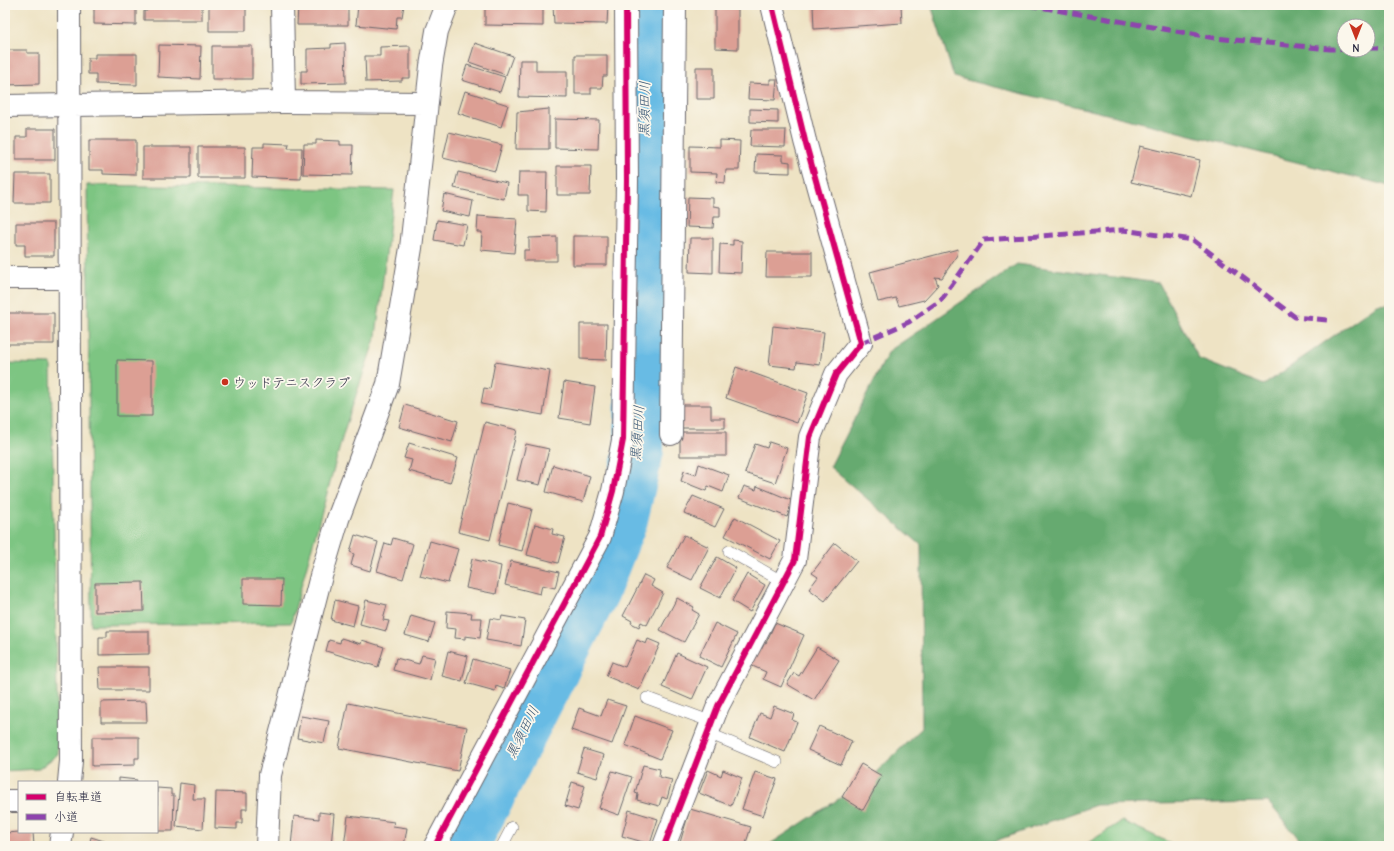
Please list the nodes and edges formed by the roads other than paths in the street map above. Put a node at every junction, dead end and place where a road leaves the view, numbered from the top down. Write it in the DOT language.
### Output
graph roads {
  1 [pos="70,5"];
  2 [pos="282,5"];
  3 [pos="448,5"];
  4 [pos="626,5"];
  5 [pos="675,5"];
  6 [pos="772,5"];
  7 [pos="284,102"];
  8 [pos="426,103"];
  9 [pos="5,106"];
  10 [pos="69,106"];
  11 [pos="5,278"];
  12 [pos="70,278"];
  13 [pos="671,434"];
  14 [pos="729,551"];
  15 [pos="782,582"];
  16 [pos="647,698"];
  17 [pos="710,727"];
  18 [pos="776,762"];
  19 [pos="69,781"];
  20 [pos="5,801"];
  21 [pos="18,801"];
  22 [pos="512,827"];
  23 [pos="62,833"];
  24 [pos="60,846"];
  25 [pos="267,846"];
  26 [pos="435,846"];
  27 [pos="502,846"];
  28 [pos="664,846"];
  1 -- 10 [label="street"];
  2 -- 7 [label="street"];
  3 -- 8 [label="street"];
  4 -- 26 [label="street"];
  5 -- 13 [label="street"];
  6 -- 15 [label="street"];
  7 -- 8 [label="street"];
  7 -- 10 [label="street"];
  8 -- 25 [label="street"];
  9 -- 10 [label="street"];
  10 -- 12 [label="street"];
  11 -- 12 [label="street"];
  12 -- 19 [label="street"];
  14 -- 15 [label="lane"];
  15 -- 17 [label="street"];
  16 -- 17 [label="lane"];
  17 -- 18 [label="lane"];
  17 -- 28 [label="street"];
  20 -- 21 [label="street"];
  22 -- 27 [label="lane"];
  23 -- 24 [label="street"];
}
